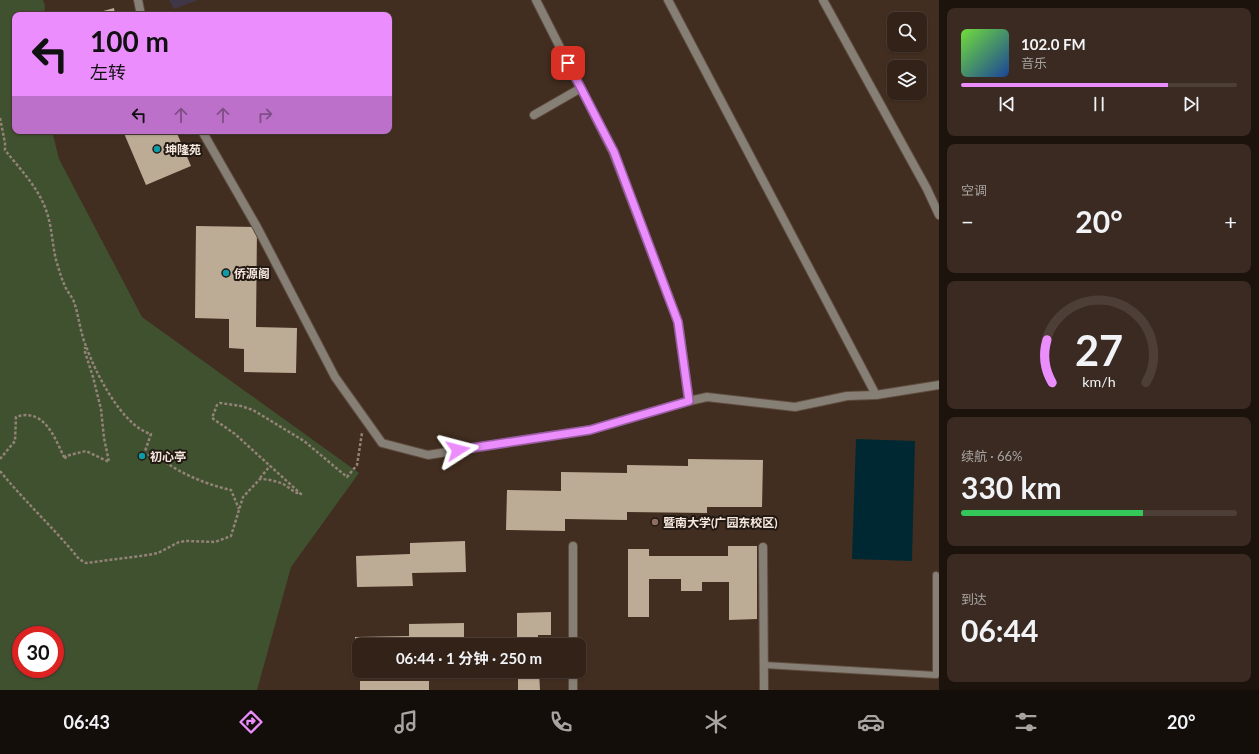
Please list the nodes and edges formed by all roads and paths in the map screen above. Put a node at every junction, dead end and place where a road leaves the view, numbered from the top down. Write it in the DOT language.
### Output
graph roads {
  1 [pos="138,0"];
  2 [pos="536,0"];
  3 [pos="668,0"];
  4 [pos="823,0"];
  5 [pos="141,12"];
  6 [pos="581,88"];
  7 [pos="534,115"];
  8 [pos="0,118"];
  9 [pos="204,134"];
  10 [pos="939,215"];
  11 [pos="85,345"];
  12 [pos="939,385"];
  13 [pos="876,395"];
  14 [pos="689,401"];
  15 [pos="366,420"];
  16 [pos="0,459"];
  17 [pos="270,466"];
  18 [pos="0,471"];
  19 [pos="260,479"];
  20 [pos="239,510"];
  21 [pos="573,546"];
  22 [pos="762,547"];
  23 [pos="936,575"];
  24 [pos="573,638"];
  25 [pos="764,665"];
  26 [pos="573,678"];
  27 [pos="573,690"];
  28 [pos="764,690"];
  1 -- 5 [label="street"];
  2 -- 6 [label="street"];
  3 -- 13 [label="street"];
  4 -- 10 [label="street"];
  6 -- 7 [label="street"];
  6 -- 14 [label="street"];
  8 -- 11 [label="path"];
  9 -- 15 [label="street"];
  11 -- 16 [label="path"];
  11 -- 20 [label="path"];
  12 -- 13 [label="street"];
  13 -- 14 [label="street"];
  14 -- 15 [label="street"];
  15 -- 17 [label="path"];
  17 -- 19 [label="path"];
  17 -- 19 [label="path"];
  18 -- 20 [label="path"];
  19 -- 20 [label="path"];
  21 -- 24 [label="street"];
  22 -- 25 [label="street"];
  23 -- 25 [label="lane"];
  25 -- 28 [label="street"];
  26 -- 27 [label="street"];
}
